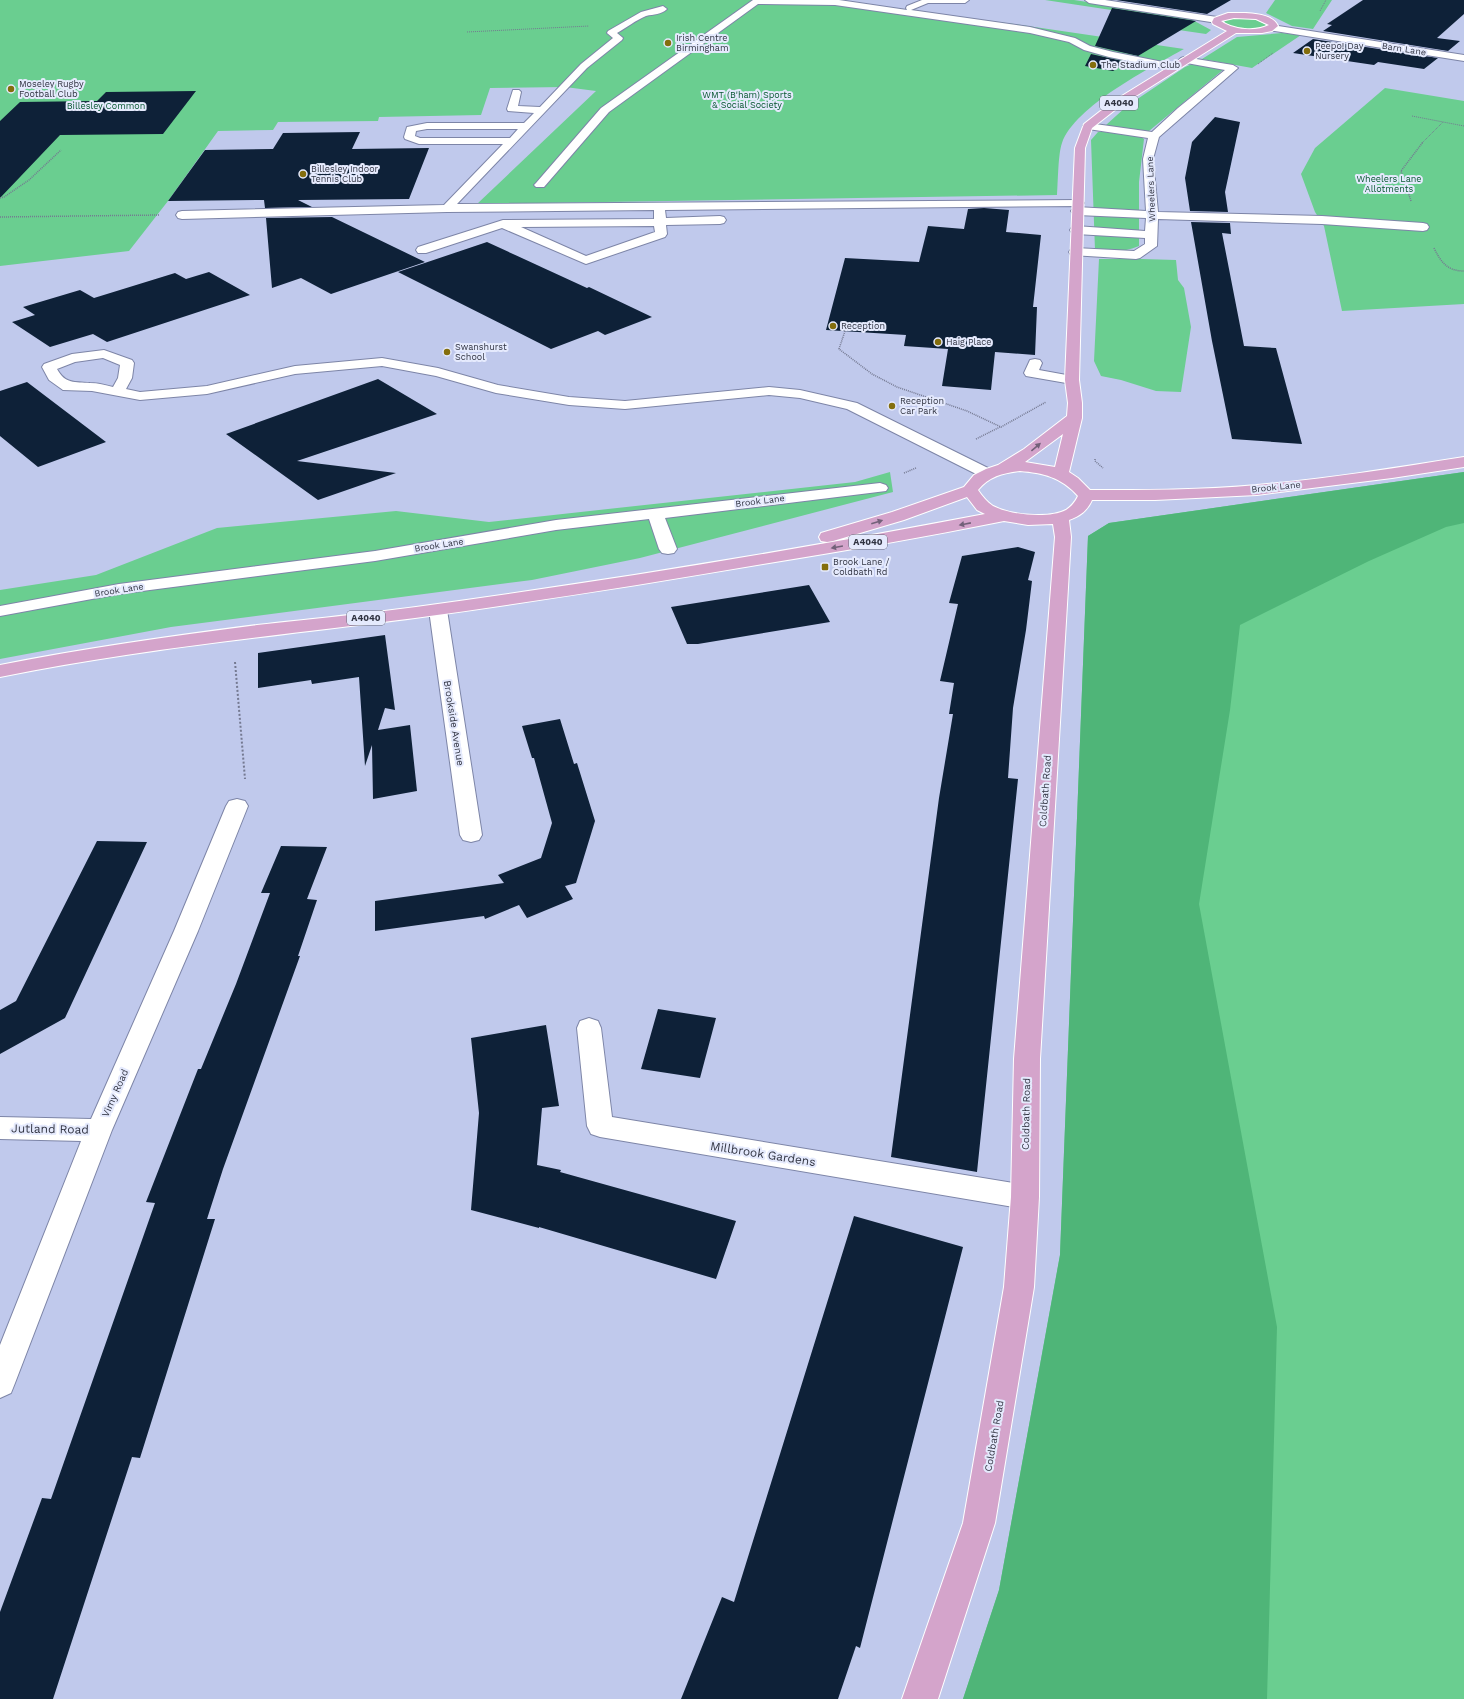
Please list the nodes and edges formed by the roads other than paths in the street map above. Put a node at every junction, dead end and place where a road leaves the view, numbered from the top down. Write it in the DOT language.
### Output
graph roads {
  1 [pos="965,0"];
  2 [pos="1089,0"];
  3 [pos="910,8"];
  4 [pos="663,9"];
  5 [pos="1216,20"];
  6 [pos="1272,28"];
  7 [pos="1234,30"];
  8 [pos="1464,58"];
  9 [pos="1184,60"];
  10 [pos="1173,67"];
  11 [pos="516,92"];
  12 [pos="542,110"];
  13 [pos="527,126"];
  14 [pos="1088,126"];
  15 [pos="1154,136"];
  16 [pos="512,141"];
  17 [pos="540,185"];
  18 [pos="659,206"];
  19 [pos="1078,207"];
  20 [pos="447,208"];
  21 [pos="182,215"];
  22 [pos="1152,215"];
  23 [pos="735,220"];
  24 [pos="660,222"];
  25 [pos="503,224"];
  26 [pos="1423,227"];
  27 [pos="1076,230"];
  28 [pos="1152,235"];
  29 [pos="422,250"];
  30 [pos="1075,252"];
  31 [pos="1034,363"];
  32 [pos="1072,380"];
  33 [pos="117,392"];
  34 [pos="1074,418"];
  35 [pos="1464,462"];
  36 [pos="1004,468"];
  37 [pos="986,473"];
  38 [pos="1062,474"];
  39 [pos="880,488"];
  40 [pos="970,490"];
  41 [pos="1086,495"];
  42 [pos="655,514"];
  43 [pos="1003,516"];
  44 [pos="1060,518"];
  45 [pos="668,548"];
  46 [pos="732,565"];
  47 [pos="438,610"];
  48 [pos="0,611"];
  49 [pos="0,671"];
  50 [pos="237,806"];
  51 [pos="471,836"];
  52 [pos="589,1028"];
  53 [pos="0,1128"];
  54 [pos="99,1130"];
  55 [pos="1025,1197"];
  56 [pos="0,1383"];
  57 [pos="920,1699"];
  1 -- 3 [label="street"];
  2 -- 5 [label="street"];
  4 -- 12 [label="street"];
  5 -- 6 [label="main road"];
  5 -- 7 [label="main road"];
  6 -- 7 [label="main road"];
  6 -- 8 [label="street, Barn Lane"];
  7 -- 9 [label="main road, A4040"];
  9 -- 10 [label="main road, A4040"];
  9 -- 15 [label="street"];
  10 -- 14 [label="main road, A4040"];
  10 -- 17 [label="street"];
  11 -- 12 [label="street"];
  12 -- 13 [label="street"];
  13 -- 16 [label="street"];
  13 -- 16 [label="street"];
  14 -- 15 [label="street"];
  14 -- 19 [label="main road"];
  15 -- 22 [label="street, Wheelers Lane"];
  16 -- 20 [label="street"];
  18 -- 19 [label="street"];
  18 -- 20 [label="street"];
  18 -- 24 [label="street"];
  19 -- 22 [label="street"];
  19 -- 27 [label="main road"];
  20 -- 21 [label="street"];
  22 -- 26 [label="street"];
  22 -- 28 [label="street, Wheelers Lane"];
  23 -- 24 [label="street"];
  24 -- 25 [label="street"];
  24 -- 25 [label="street"];
  25 -- 29 [label="street"];
  27 -- 28 [label="street"];
  27 -- 30 [label="main road"];
  28 -- 30 [label="street, Wheelers Lane"];
  30 -- 32 [label="main road"];
  31 -- 32 [label="street"];
  32 -- 34 [label="main road"];
  33 -- 33 [label="street"];
  33 -- 37 [label="street"];
  36 -- 34 [label="main road, one-way"];
  34 -- 38 [label="main road"];
  35 -- 41 [label="main road, Brook Lane"];
  36 -- 37 [label="main road"];
  36 -- 38 [label="main road"];
  37 -- 40 [label="main road"];
  38 -- 41 [label="main road"];
  39 -- 42 [label="street, Brook Lane"];
  40 -- 43 [label="main road"];
  46 -- 40 [label="main road, A4040, one-way"];
  41 -- 44 [label="main road"];
  42 -- 45 [label="street"];
  42 -- 48 [label="street, Brook Lane"];
  43 -- 44 [label="main road"];
  43 -- 46 [label="main road, A4040, one-way"];
  44 -- 55 [label="main road, Coldbath Road"];
  46 -- 47 [label="main road, A4040"];
  47 -- 49 [label="main road, A4040"];
  47 -- 51 [label="street, Brookside Avenue"];
  50 -- 54 [label="street, Vimy Road"];
  52 -- 55 [label="street, Millbrook Gardens"];
  53 -- 54 [label="street, Jutland Road"];
  54 -- 56 [label="street, Vimy Road"];
  55 -- 57 [label="main road, Coldbath Road"];
}
